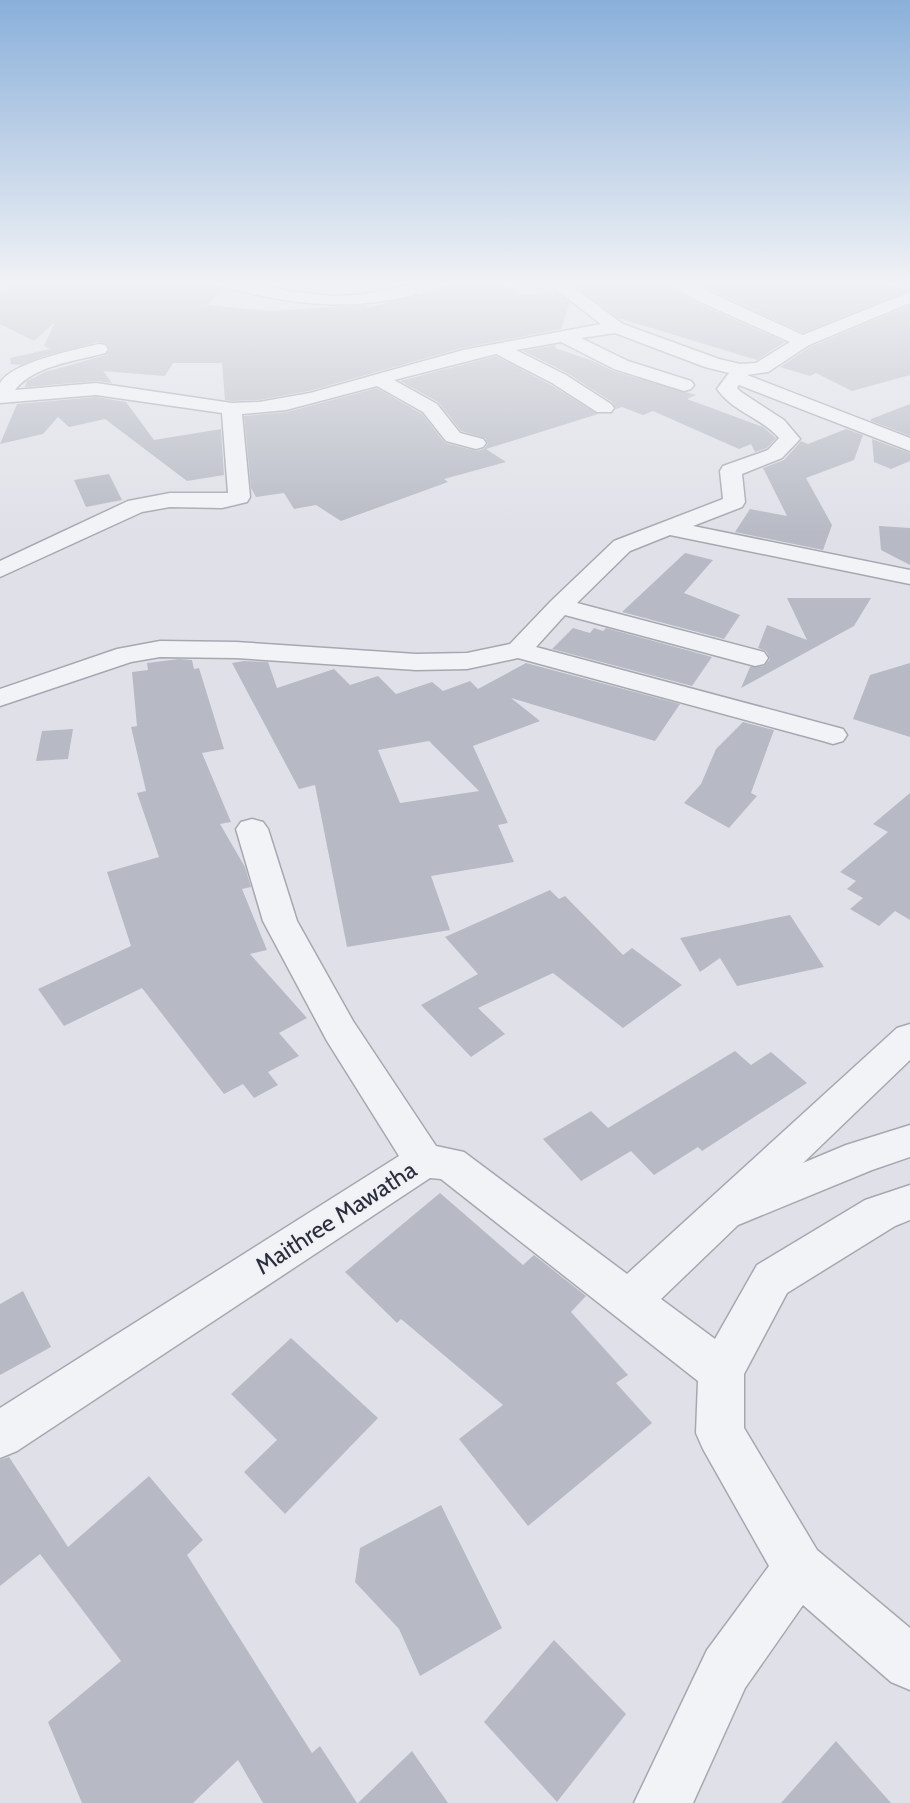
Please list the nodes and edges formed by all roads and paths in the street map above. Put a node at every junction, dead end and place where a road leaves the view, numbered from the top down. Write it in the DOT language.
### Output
graph roads {
  1 [pos="43,365"];
  2 [pos="428,365"];
  3 [pos="530,365"];
  4 [pos="624,365"];
  5 [pos="721,365"];
  6 [pos="756,365"];
  7 [pos="745,371"];
  8 [pos="782,375"];
  9 [pos="378,379"];
  10 [pos="684,385"];
  11 [pos="0,397"];
  12 [pos="604,408"];
  13 [pos="232,409"];
  14 [pos="476,443"];
  15 [pos="910,445"];
  16 [pos="668,528"];
  17 [pos="0,570"];
  18 [pos="910,577"];
  19 [pos="560,606"];
  20 [pos="519,650"];
  21 [pos="755,658"];
  22 [pos="0,698"];
  23 [pos="833,735"];
  24 [pos="252,829"];
  25 [pos="910,1038"];
  26 [pos="910,1141"];
  27 [pos="424,1161"];
  28 [pos="910,1202"];
  29 [pos="718,1215"];
  30 [pos="628,1301"];
  31 [pos="721,1371"];
  32 [pos="0,1435"];
  33 [pos="799,1568"];
  34 [pos="910,1663"];
  35 [pos="663,1803"];
  1 -- 11 [label="street"];
  2 -- 9 [label="street"];
  3 -- 12 [label="street"];
  4 -- 10 [label="street"];
  5 -- 7 [label="street"];
  6 -- 7 [label="street"];
  7 -- 8 [label="street"];
  7 -- 15 [label="street"];
  7 -- 16 [label="street"];
  9 -- 13 [label="street"];
  9 -- 14 [label="street"];
  11 -- 13 [label="street"];
  13 -- 17 [label="street"];
  16 -- 18 [label="street"];
  16 -- 19 [label="street"];
  19 -- 20 [label="street"];
  19 -- 21 [label="street"];
  20 -- 22 [label="street"];
  20 -- 23 [label="street"];
  24 -- 27 [label="street"];
  25 -- 29 [label="street"];
  26 -- 29 [label="street"];
  27 -- 30 [label="street, Maithree Mawatha"];
  27 -- 32 [label="street, Maithree Mawatha"];
  28 -- 31 [label="street"];
  29 -- 30 [label="street"];
  30 -- 31 [label="street, Maithree Mawatha"];
  31 -- 33 [label="street"];
  33 -- 34 [label="street"];
  33 -- 35 [label="street"];
}
